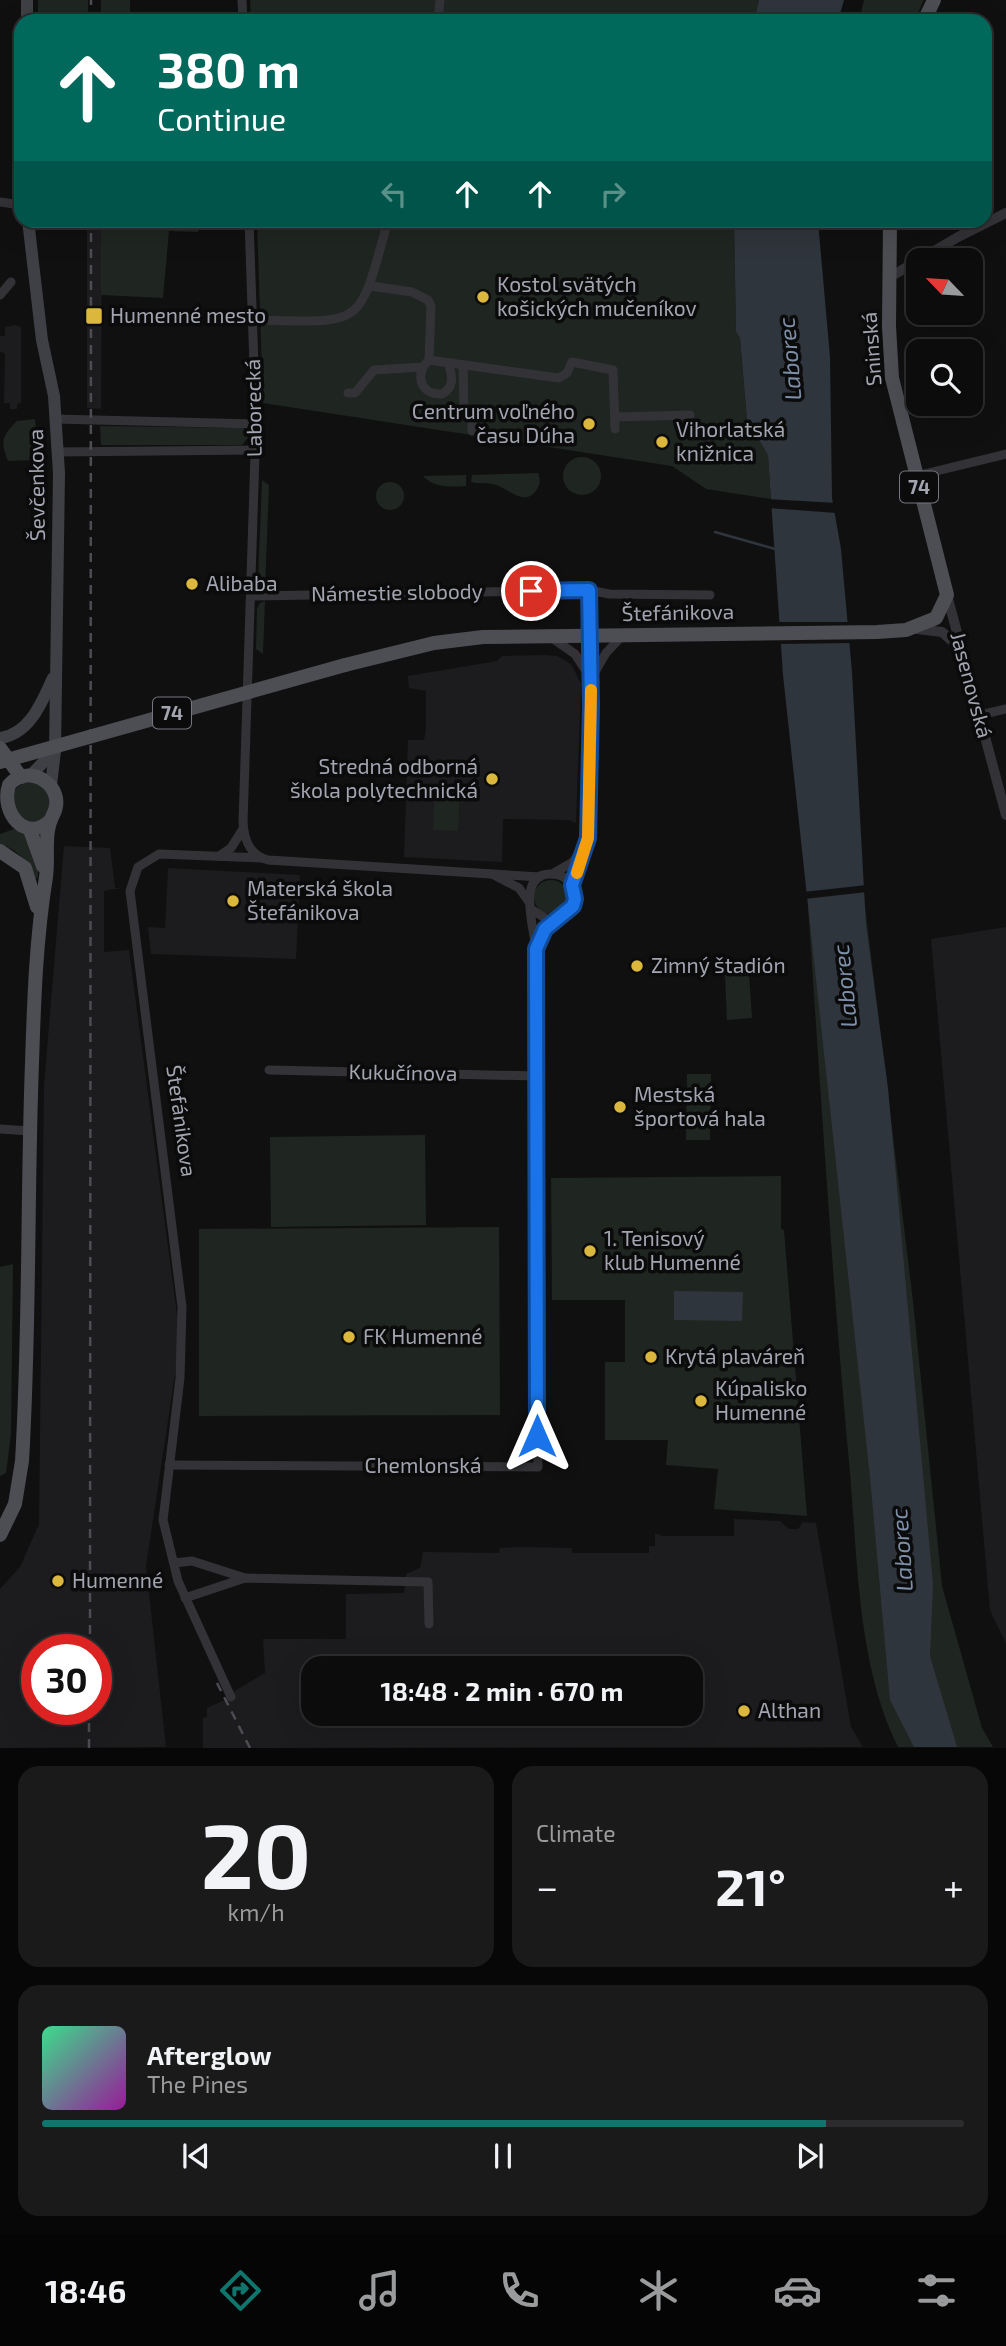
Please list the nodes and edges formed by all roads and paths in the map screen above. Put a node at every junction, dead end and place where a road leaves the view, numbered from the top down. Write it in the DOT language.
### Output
graph roads {
  1 [pos="29,228"];
  2 [pos="249,228"];
  3 [pos="386,228"];
  4 [pos="890,228"];
  5 [pos="976,228"];
  6 [pos="890,277"];
  7 [pos="11,282"];
  8 [pos="371,286"];
  9 [pos="0,295"];
  10 [pos="253,320"];
  11 [pos="426,363"];
  12 [pos="449,365"];
  13 [pos="463,366"];
  14 [pos="348,393"];
  15 [pos="690,415"];
  16 [pos="615,417"];
  17 [pos="55,419"];
  18 [pos="256,424"];
  19 [pos="615,429"];
  20 [pos="472,431"];
  21 [pos="256,450"];
  22 [pos="57,452"];
  23 [pos="1006,454"];
  24 [pos="916,476"];
  25 [pos="589,590"];
  26 [pos="710,595"];
  27 [pos="947,595"];
  28 [pos="251,596"];
  29 [pos="906,629"];
  30 [pos="590,634"];
  31 [pos="624,634"];
  32 [pos="547,635"];
  33 [pos="962,650"];
  34 [pos="54,674"];
  35 [pos="591,679"];
  36 [pos="1006,709"];
  37 [pos="980,715"];
  38 [pos="0,738"];
  39 [pos="0,748"];
  40 [pos="55,751"];
  41 [pos="0,762"];
  42 [pos="26,776"];
  43 [pos="51,785"];
  44 [pos="1006,815"];
  45 [pos="51,820"];
  46 [pos="6,826"];
  47 [pos="243,829"];
  48 [pos="30,830"];
  49 [pos="588,838"];
  50 [pos="0,851"];
  51 [pos="218,857"];
  52 [pos="262,858"];
  53 [pos="489,873"];
  54 [pos="554,873"];
  55 [pos="540,877"];
  56 [pos="46,881"];
  57 [pos="572,885"];
  58 [pos="530,905"];
  59 [pos="39,915"];
  60 [pos="556,920"];
  61 [pos="536,949"];
  62 [pos="269,1070"];
  63 [pos="537,1076"];
  64 [pos="0,1129"];
  65 [pos="30,1131"];
  66 [pos="169,1465"];
  67 [pos="4,1519"];
  68 [pos="0,1535"];
  69 [pos="174,1563"];
  70 [pos="245,1578"];
  71 [pos="185,1598"];
  72 [pos="429,1624"];
  73 [pos="231,1698"];
  1 -- 17 [label="main road, Ševčenkova"];
  2 -- 10 [label="street, Laborecká"];
  3 -- 8 [label="street"];
  4 -- 6 [label="main road, Sninská / 74"];
  5 -- 6 [label="street"];
  6 -- 24 [label="main road, Sninská / 74"];
  7 -- 9 [label="street"];
  8 -- 10 [label="street"];
  8 -- 11 [label="street"];
  10 -- 18 [label="street, Laborecká"];
  11 -- 12 [label="street"];
  11 -- 12 [label="street"];
  11 -- 14 [label="street"];
  12 -- 13 [label="street"];
  13 -- 16 [label="street"];
  13 -- 20 [label="street"];
  15 -- 16 [label="street"];
  16 -- 19 [label="street"];
  17 -- 18 [label="street"];
  17 -- 22 [label="main road, Ševčenkova"];
  18 -- 21 [label="street, Laborecká"];
  21 -- 22 [label="street"];
  21 -- 28 [label="street, Laborecká"];
  22 -- 34 [label="main road, Ševčenkova"];
  23 -- 24 [label="street"];
  24 -- 27 [label="main road, Sninská / 74"];
  25 -- 26 [label="street, Námestie slobody"];
  25 -- 28 [label="street, Námestie slobody"];
  25 -- 30 [label="street"];
  27 -- 29 [label="main road, 74"];
  27 -- 33 [label="street, Jasenovská"];
  28 -- 47 [label="street"];
  29 -- 31 [label="main road, Štefánikova / 74"];
  29 -- 33 [label="street"];
  30 -- 31 [label="main road, Štefánikova / 74"];
  30 -- 32 [label="main road, Štefánikova / 74"];
  30 -- 35 [label="street"];
  31 -- 35 [label="street"];
  32 -- 35 [label="street"];
  32 -- 41 [label="main road, Štefánikova / 74, bridge"];
  33 -- 37 [label="street, Jasenovská"];
  34 -- 38 [label="main road"];
  34 -- 40 [label="main road, Ševčenkova"];
  35 -- 49 [label="street"];
  36 -- 37 [label="street"];
  37 -- 44 [label="street, Jasenovská"];
  39 -- 42 [label="main road"];
  40 -- 42 [label="main road"];
  40 -- 43 [label="main road, Ševčenkova"];
  42 -- 43 [label="main road"];
  42 -- 46 [label="main road"];
  43 -- 45 [label="main road"];
  45 -- 48 [label="main road"];
  45 -- 56 [label="main road"];
  46 -- 48 [label="main road"];
  47 -- 51 [label="street"];
  47 -- 52 [label="street"];
  48 -- 56 [label="main road"];
  49 -- 54 [label="street"];
  49 -- 57 [label="street"];
  50 -- 59 [label="main road"];
  51 -- 52 [label="street, Štefánikova"];
  51 -- 66 [label="street, Štefánikova"];
  52 -- 53 [label="street, Štefánikova"];
  53 -- 55 [label="street, Štefánikova"];
  53 -- 58 [label="street, Štefánikova"];
  54 -- 55 [label="street"];
  54 -- 57 [label="street"];
  55 -- 58 [label="street"];
  56 -- 59 [label="main road"];
  57 -- 60 [label="street"];
  58 -- 60 [label="street"];
  58 -- 61 [label="street, Chemlonská"];
  59 -- 65 [label="main road"];
  60 -- 61 [label="street"];
  61 -- 63 [label="street, Chemlonská"];
  62 -- 63 [label="street, Kukučínova"];
  63 -- 66 [label="street, Chemlonská"];
  64 -- 65 [label="street"];
  65 -- 67 [label="main road"];
  66 -- 69 [label="street, Štefánikova"];
  67 -- 68 [label="main road"];
  69 -- 70 [label="street"];
  69 -- 71 [label="street, Štefánikova"];
  70 -- 71 [label="street"];
  70 -- 72 [label="street"];
  71 -- 73 [label="street, Štefánikova"];
}
